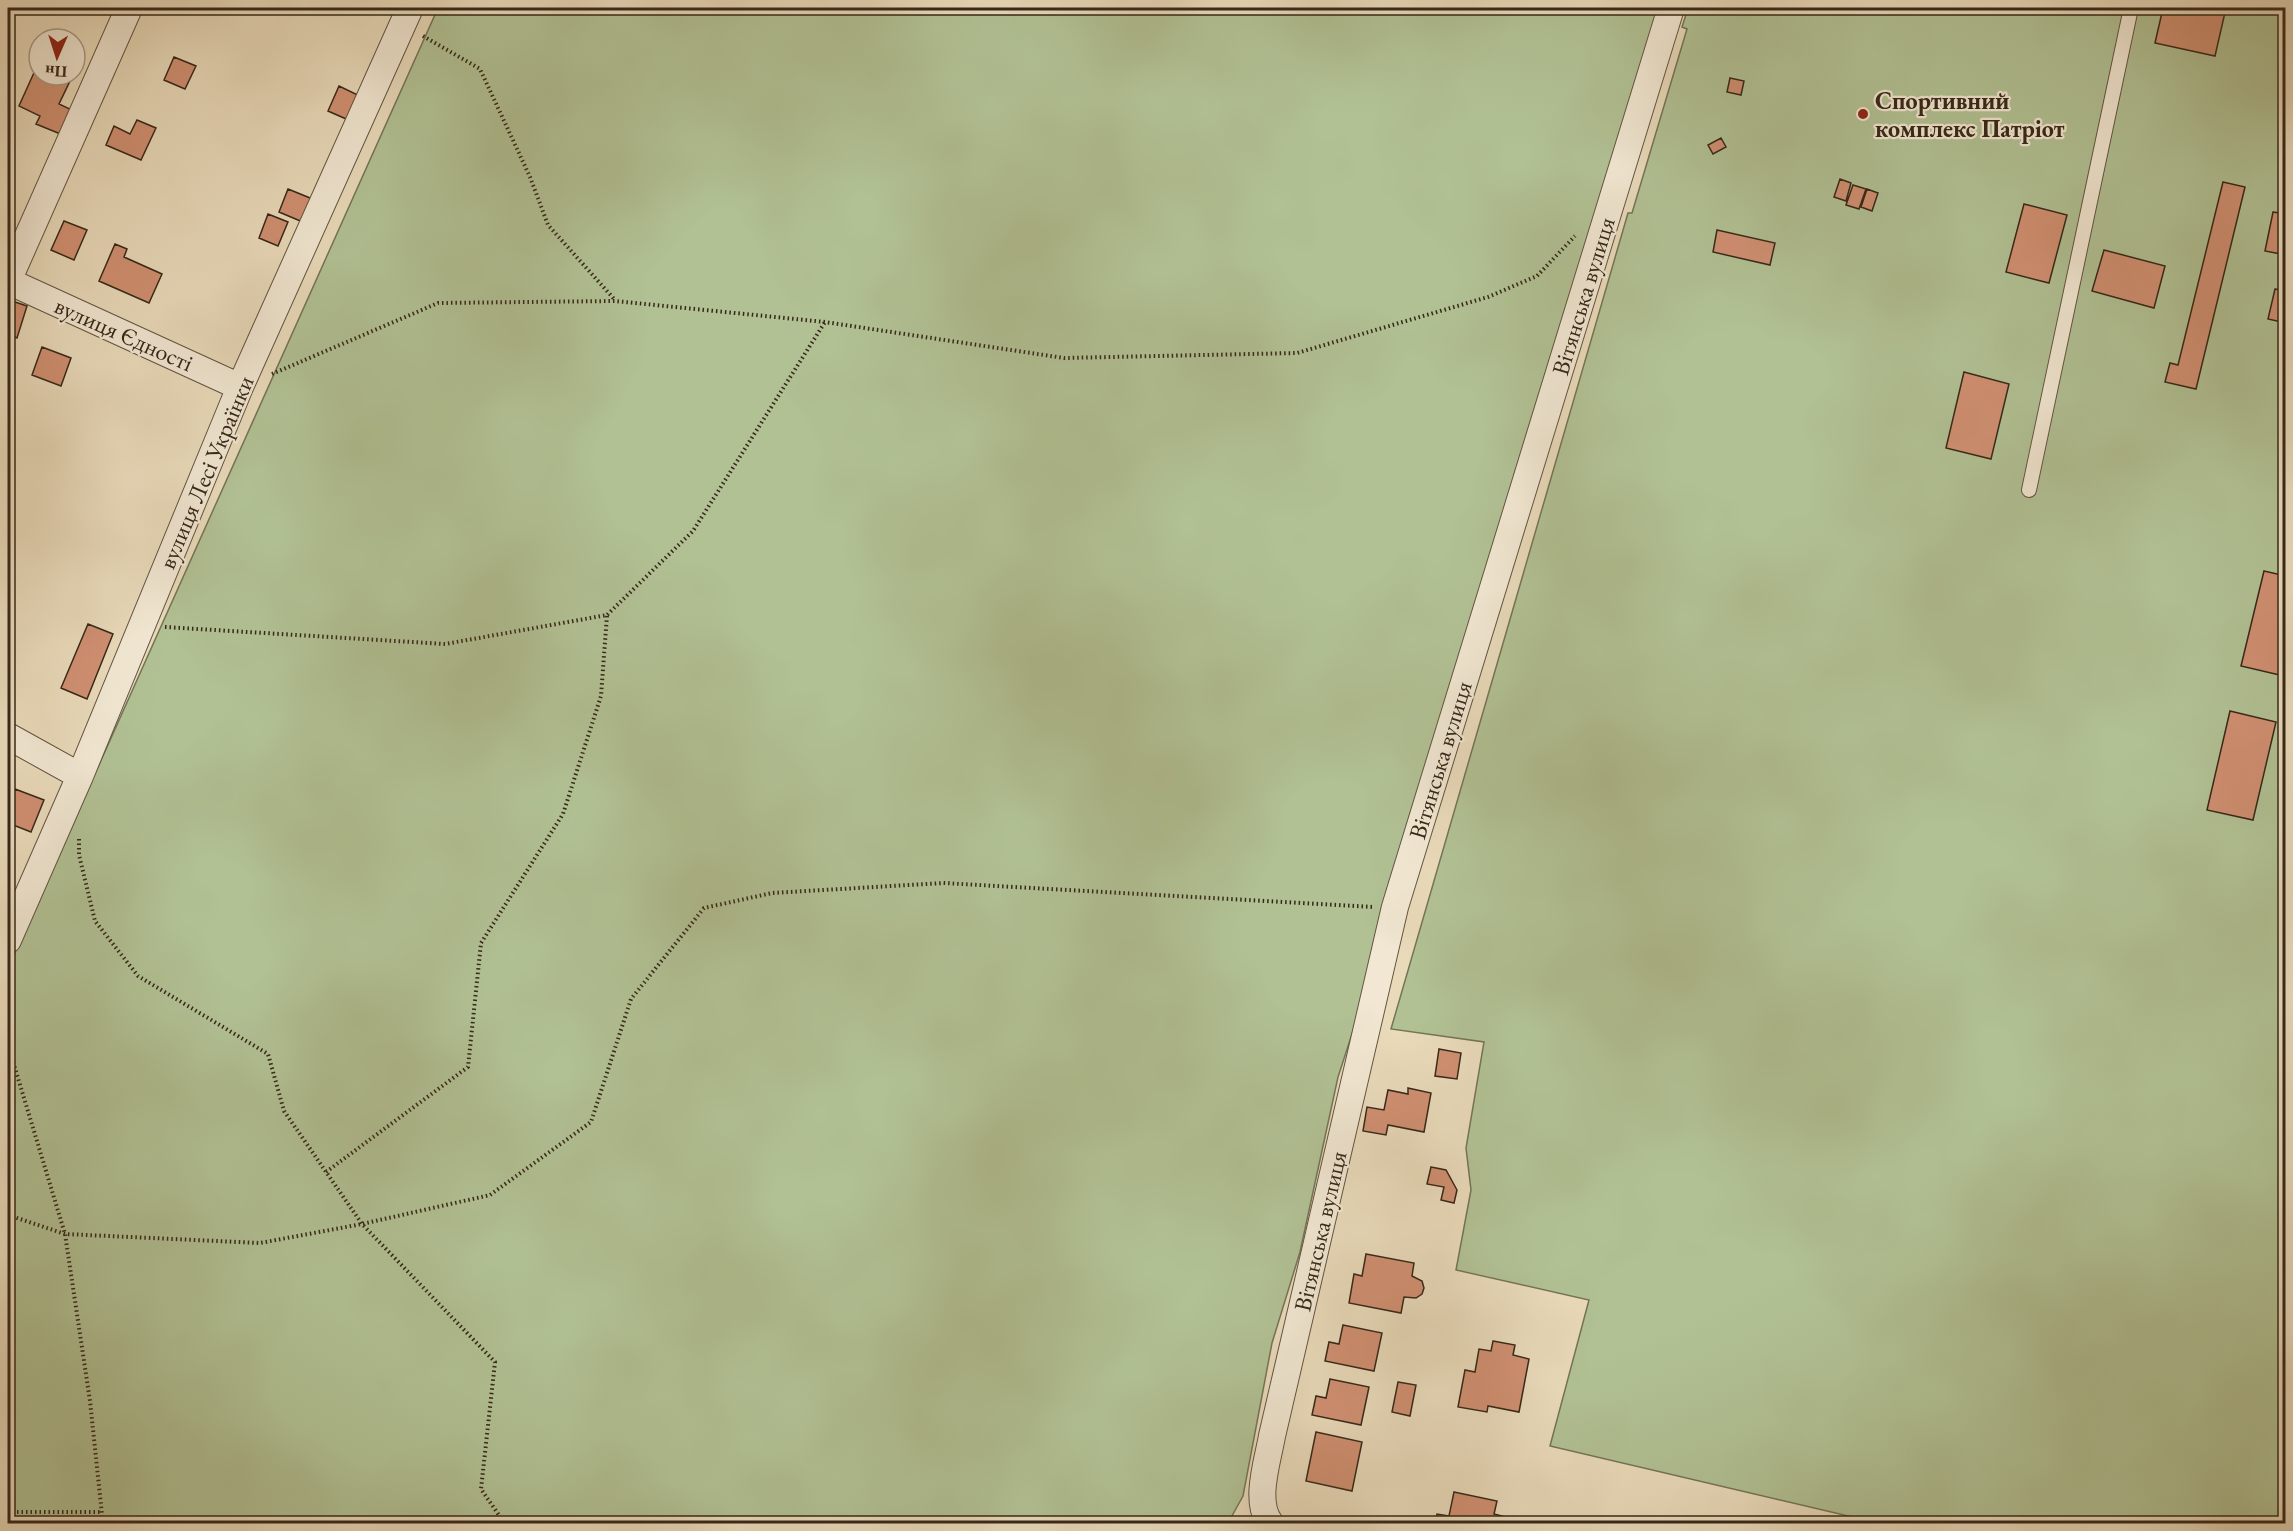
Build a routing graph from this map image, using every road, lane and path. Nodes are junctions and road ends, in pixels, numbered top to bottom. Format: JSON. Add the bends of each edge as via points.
{"nodes":[{"id":1,"x":129,"y":8,"type":"edge"},
{"id":2,"x":1671,"y":8,"type":"edge"},
{"id":3,"x":2131,"y":8,"type":"edge"},
{"id":4,"x":406,"y":16,"type":"edge"},
{"id":5,"x":1609,"y":211,"type":"junction"},
{"id":6,"x":8,"y":281,"type":"edge"},
{"id":7,"x":615,"y":301,"type":"junction"},
{"id":8,"x":825,"y":322,"type":"junction"},
{"id":9,"x":240,"y":387,"type":"junction"},
{"id":10,"x":2029,"y":490,"type":"dead end"},
{"id":11,"x":607,"y":615,"type":"junction"},
{"id":12,"x":142,"y":625,"type":"junction"},
{"id":13,"x":8,"y":736,"type":"edge"},
{"id":14,"x":80,"y":776,"type":"junction"},
{"id":15,"x":79,"y":831,"type":"dead end"},
{"id":16,"x":1395,"y":907,"type":"junction"},
{"id":17,"x":8,"y":940,"type":"edge"},
{"id":18,"x":8,"y":1045,"type":"edge"},
{"id":19,"x":326,"y":1172,"type":"junction"},
{"id":20,"x":8,"y":1215,"type":"edge"},
{"id":21,"x":362,"y":1224,"type":"junction"},
{"id":22,"x":65,"y":1234,"type":"junction"},
{"id":23,"x":8,"y":1512,"type":"edge"},
{"id":24,"x":102,"y":1512,"type":"junction"},
{"id":25,"x":103,"y":1524,"type":"edge"},
{"id":26,"x":505,"y":1524,"type":"edge"},
{"id":27,"x":1271,"y":1524,"type":"edge"}],
"edges":[{"from":1,"to":6,"type":"street"},
{"from":2,"to":5,"type":"street","name":"Вітянська вулиця"},
{"from":3,"to":10,"type":"lane"},
{"from":4,"to":7,"type":"path","via":[[480,69],[548,225]]},
{"from":4,"to":9,"type":"street","name":"вулиця Лесі Українки"},
{"from":5,"to":8,"type":"path","via":[[1583,229],[1537,276],[1488,297],[1297,353],[1064,358]]},
{"from":5,"to":16,"type":"street","name":"Вітянська вулиця"},
{"from":6,"to":9,"type":"street","name":"вулиця Єдності"},
{"from":7,"to":8,"type":"path"},
{"from":7,"to":9,"type":"path","via":[[438,303]]},
{"from":8,"to":11,"type":"path","via":[[693,531]]},
{"from":9,"to":12,"type":"street","name":"вулиця Лесі Українки"},
{"from":11,"to":12,"type":"path","via":[[445,644]]},
{"from":11,"to":19,"type":"path","via":[[601,696],[562,814],[481,943],[468,1067]]},
{"from":12,"to":14,"type":"street","name":"вулиця Лесі Українки"},
{"from":13,"to":14,"type":"street"},
{"from":14,"to":17,"type":"street","name":"вулиця Лесі Українки"},
{"from":15,"to":19,"type":"path","via":[[79,855],[95,921],[138,976],[268,1054],[284,1111]]},
{"from":16,"to":21,"type":"path","via":[[943,883],[772,893],[704,908],[631,999],[591,1122],[490,1195]]},
{"from":16,"to":27,"type":"street","name":"Вітянська вулиця","via":[[1272,1436],[1262,1499]]},
{"from":18,"to":22,"type":"path"},
{"from":19,"to":21,"type":"path"},
{"from":20,"to":22,"type":"path"},
{"from":21,"to":22,"type":"path","via":[[260,1243]]},
{"from":21,"to":26,"type":"path","via":[[495,1362],[481,1489]]},
{"from":22,"to":24,"type":"path"},
{"from":23,"to":24,"type":"path"},
{"from":24,"to":25,"type":"path"}]}
